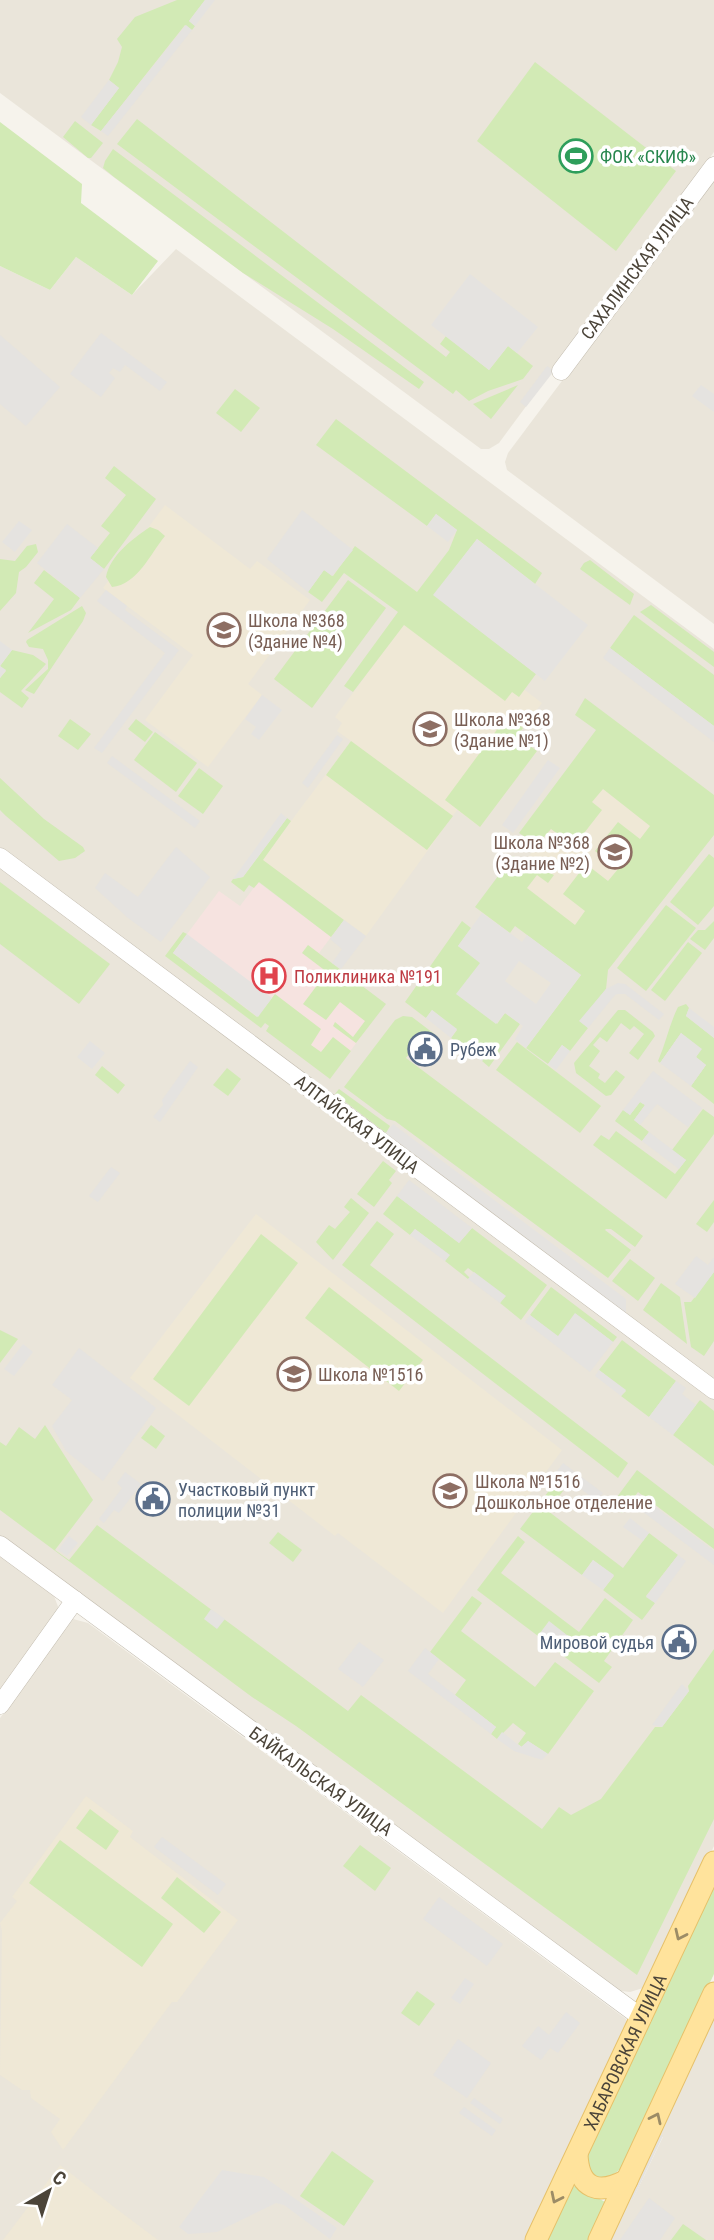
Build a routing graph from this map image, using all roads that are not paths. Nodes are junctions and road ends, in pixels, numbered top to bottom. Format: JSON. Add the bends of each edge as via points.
{"nodes":[{"id":1,"x":714,"y":166,"type":"edge"},
{"id":2,"x":561,"y":371,"type":"dead end"},
{"id":3,"x":0,"y":857,"type":"edge"},
{"id":4,"x":714,"y":1390,"type":"edge"},
{"id":5,"x":0,"y":1545,"type":"edge"},
{"id":6,"x":75,"y":1600,"type":"junction"},
{"id":7,"x":0,"y":1705,"type":"edge"},
{"id":8,"x":714,"y":1862,"type":"edge"},
{"id":9,"x":714,"y":1993,"type":"edge"},
{"id":10,"x":642,"y":2018,"type":"junction"},
{"id":11,"x":577,"y":2155,"type":"junction"},
{"id":12,"x":627,"y":2180,"type":"junction"},
{"id":13,"x":536,"y":2240,"type":"edge"},
{"id":14,"x":599,"y":2240,"type":"edge"}],
"edges":[{"from":1,"to":2,"type":"street","name":"САХАЛИНСКАЯ УЛИЦА"},
{"from":3,"to":4,"type":"street","name":"АЛТАЙСКАЯ УЛИЦА"},
{"from":5,"to":6,"type":"street","name":"БАЙКАЛЬСКАЯ УЛИЦА"},
{"from":6,"to":7,"type":"street"},
{"from":6,"to":10,"type":"street","name":"БАЙКАЛЬСКАЯ УЛИЦА"},
{"from":8,"to":10,"type":"main road","name":"ХАБАРОВСКАЯ УЛИЦА","one_way":true},
{"from":12,"to":9,"type":"main road","one_way":true},
{"from":10,"to":11,"type":"main road","name":"ХАБАРОВСКАЯ УЛИЦА"},
{"from":11,"to":12,"type":"main road","via":[[578,2172],[587,2183],[600,2189]]},
{"from":11,"to":13,"type":"main road","name":"ХАБАРОВСКАЯ УЛИЦА","one_way":true},
{"from":12,"to":14,"type":"main road"}]}
